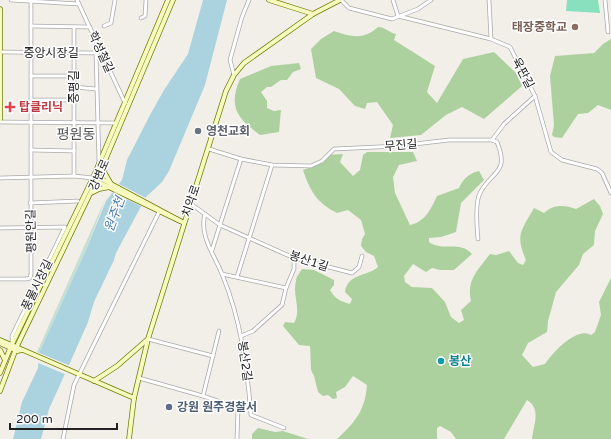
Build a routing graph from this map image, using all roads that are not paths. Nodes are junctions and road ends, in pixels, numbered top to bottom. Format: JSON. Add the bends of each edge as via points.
{"nodes":[{"id":1,"x":11,"y":0,"type":"edge"},
{"id":2,"x":77,"y":0,"type":"edge"},
{"id":3,"x":115,"y":0,"type":"edge"},
{"id":4,"x":146,"y":0,"type":"edge"},
{"id":5,"x":168,"y":0,"type":"edge"},
{"id":6,"x":173,"y":0,"type":"edge"},
{"id":7,"x":249,"y":0,"type":"edge"},
{"id":8,"x":269,"y":0,"type":"edge"},
{"id":9,"x":340,"y":0,"type":"edge"},
{"id":10,"x":393,"y":0,"type":"edge"},
{"id":11,"x":431,"y":0,"type":"edge"},
{"id":12,"x":489,"y":0,"type":"edge"},
{"id":13,"x":605,"y":0,"type":"edge"},
{"id":14,"x":31,"y":1,"type":"junction"},
{"id":15,"x":79,"y":4,"type":"junction"},
{"id":16,"x":0,"y":9,"type":"edge"},
{"id":17,"x":313,"y":14,"type":"junction"},
{"id":18,"x":398,"y":16,"type":"junction"},
{"id":19,"x":141,"y":18,"type":"dead end"},
{"id":20,"x":31,"y":26,"type":"junction"},
{"id":21,"x":104,"y":26,"type":"dead end"},
{"id":22,"x":74,"y":27,"type":"junction"},
{"id":23,"x":90,"y":27,"type":"junction"},
{"id":24,"x":608,"y":32,"type":"dead end"},
{"id":25,"x":491,"y":39,"type":"junction"},
{"id":26,"x":1,"y":52,"type":"edge"},
{"id":27,"x":31,"y":53,"type":"junction"},
{"id":28,"x":73,"y":53,"type":"junction"},
{"id":29,"x":96,"y":53,"type":"junction"},
{"id":30,"x":102,"y":53,"type":"junction"},
{"id":31,"x":234,"y":75,"type":"junction"},
{"id":32,"x":31,"y":76,"type":"junction"},
{"id":33,"x":73,"y":76,"type":"junction"},
{"id":34,"x":74,"y":87,"type":"junction"},
{"id":35,"x":96,"y":89,"type":"junction"},
{"id":36,"x":535,"y":96,"type":"junction"},
{"id":37,"x":32,"y":100,"type":"junction"},
{"id":38,"x":73,"y":100,"type":"junction"},
{"id":39,"x":125,"y":103,"type":"junction"},
{"id":40,"x":0,"y":121,"type":"edge"},
{"id":41,"x":31,"y":123,"type":"junction"},
{"id":42,"x":74,"y":123,"type":"junction"},
{"id":43,"x":97,"y":123,"type":"junction"},
{"id":44,"x":116,"y":123,"type":"junction"},
{"id":45,"x":492,"y":140,"type":"junction"},
{"id":46,"x":209,"y":149,"type":"junction"},
{"id":47,"x":30,"y":150,"type":"junction"},
{"id":48,"x":74,"y":151,"type":"junction"},
{"id":49,"x":241,"y":159,"type":"junction"},
{"id":50,"x":104,"y":163,"type":"junction"},
{"id":51,"x":99,"y":165,"type":"junction"},
{"id":52,"x":272,"y":165,"type":"junction"},
{"id":53,"x":74,"y":176,"type":"junction"},
{"id":54,"x":30,"y":177,"type":"junction"},
{"id":55,"x":0,"y":178,"type":"edge"},
{"id":56,"x":95,"y":178,"type":"junction"},
{"id":57,"x":107,"y":184,"type":"junction"},
{"id":58,"x":611,"y":193,"type":"edge"},
{"id":59,"x":90,"y":194,"type":"junction"},
{"id":60,"x":78,"y":201,"type":"dead end"},
{"id":61,"x":30,"y":203,"type":"junction"},
{"id":62,"x":191,"y":204,"type":"junction"},
{"id":63,"x":160,"y":211,"type":"junction"},
{"id":64,"x":204,"y":214,"type":"junction"},
{"id":65,"x":184,"y":223,"type":"junction"},
{"id":66,"x":220,"y":224,"type":"junction"},
{"id":67,"x":0,"y":228,"type":"edge"},
{"id":68,"x":30,"y":228,"type":"junction"},
{"id":69,"x":249,"y":237,"type":"junction"},
{"id":70,"x":478,"y":239,"type":"dead end"},
{"id":71,"x":212,"y":250,"type":"junction"},
{"id":72,"x":362,"y":256,"type":"dead end"},
{"id":73,"x":294,"y":258,"type":"junction"},
{"id":74,"x":222,"y":274,"type":"junction"},
{"id":75,"x":237,"y":277,"type":"junction"},
{"id":76,"x":0,"y":279,"type":"edge"},
{"id":77,"x":286,"y":288,"type":"junction"},
{"id":78,"x":219,"y":331,"type":"dead end"},
{"id":79,"x":241,"y":336,"type":"junction"},
{"id":80,"x":148,"y":338,"type":"junction"},
{"id":81,"x":0,"y":340,"type":"edge"},
{"id":82,"x":0,"y":343,"type":"edge"},
{"id":83,"x":11,"y":346,"type":"junction"},
{"id":84,"x":16,"y":348,"type":"junction"},
{"id":85,"x":0,"y":350,"type":"edge"},
{"id":86,"x":213,"y":356,"type":"junction"},
{"id":87,"x":5,"y":360,"type":"junction"},
{"id":88,"x":0,"y":373,"type":"edge"},
{"id":89,"x":78,"y":374,"type":"junction"},
{"id":90,"x":139,"y":378,"type":"junction"},
{"id":91,"x":94,"y":381,"type":"junction"},
{"id":92,"x":0,"y":391,"type":"edge"},
{"id":93,"x":203,"y":396,"type":"junction"},
{"id":94,"x":134,"y":398,"type":"junction"},
{"id":95,"x":284,"y":428,"type":"dead end"},
{"id":96,"x":64,"y":439,"type":"edge"},
{"id":97,"x":129,"y":439,"type":"edge"},
{"id":98,"x":237,"y":439,"type":"edge"}],
"edges":[{"from":1,"to":14,"type":"street"},
{"from":2,"to":15,"type":"street","name":"학성철길"},
{"from":3,"to":21,"type":"street","via":[[111,23]]},
{"from":4,"to":19,"type":"street","via":[[144,16]]},
{"from":5,"to":39,"type":"street","name":"강변로"},
{"from":6,"to":50,"type":"street","name":"강변로"},
{"from":7,"to":31,"type":"street","via":[[230,60]]},
{"from":8,"to":17,"type":"street"},
{"from":9,"to":17,"type":"street","name":"치악로"},
{"from":9,"to":18,"type":"street","via":[[348,8],[392,19]]},
{"from":10,"to":18,"type":"street"},
{"from":11,"to":18,"type":"street","via":[[418,9]]},
{"from":12,"to":25,"type":"street"},
{"from":13,"to":24,"type":"street"},
{"from":14,"to":15,"type":"street"},
{"from":14,"to":20,"type":"street","name":"평원안길"},
{"from":15,"to":23,"type":"street","name":"학성철길"},
{"from":16,"to":26,"type":"street"},
{"from":17,"to":31,"type":"street","name":"치악로","via":[[254,55]]},
{"from":18,"to":25,"type":"street","name":"육판길"},
{"from":20,"to":22,"type":"street"},
{"from":20,"to":27,"type":"street","name":"평원안길"},
{"from":22,"to":23,"type":"street"},
{"from":22,"to":28,"type":"street","name":"중평길"},
{"from":23,"to":30,"type":"street","name":"학성철길"},
{"from":25,"to":36,"type":"street","name":"육판길","via":[[510,48]]},
{"from":26,"to":27,"type":"street","name":"중앙시장길"},
{"from":26,"to":40,"type":"street"},
{"from":27,"to":28,"type":"street","name":"중앙시장길"},
{"from":27,"to":32,"type":"street","name":"평원안길"},
{"from":28,"to":29,"type":"street","name":"중앙시장길"},
{"from":28,"to":33,"type":"street","name":"중평길"},
{"from":29,"to":30,"type":"street","name":"중앙시장길"},
{"from":29,"to":35,"type":"street","name":"중평길"},
{"from":30,"to":39,"type":"street","name":"학성철길"},
{"from":31,"to":46,"type":"street","name":"치악로","via":[[226,92]]},
{"from":32,"to":33,"type":"street"},
{"from":32,"to":37,"type":"street","name":"평원안길"},
{"from":33,"to":34,"type":"street","name":"중평길"},
{"from":34,"to":35,"type":"street"},
{"from":34,"to":38,"type":"street","name":"중평길"},
{"from":35,"to":43,"type":"street","name":"중평길"},
{"from":36,"to":45,"type":"street","via":[[504,124]]},
{"from":36,"to":58,"type":"street","name":"육판길","via":[[551,152],[562,160],[597,169],[602,173]]},
{"from":37,"to":38,"type":"street"},
{"from":37,"to":41,"type":"street","name":"평원안길"},
{"from":38,"to":42,"type":"street","name":"중평길"},
{"from":39,"to":44,"type":"street","name":"강변로"},
{"from":40,"to":41,"type":"street"},
{"from":41,"to":42,"type":"street"},
{"from":41,"to":47,"type":"street","name":"평원안길"},
{"from":42,"to":43,"type":"street"},
{"from":42,"to":48,"type":"street","name":"중평길"},
{"from":43,"to":44,"type":"street"},
{"from":43,"to":51,"type":"street","name":"중평길"},
{"from":44,"to":51,"type":"street","name":"강변로"},
{"from":45,"to":52,"type":"street","name":"무진길","via":[[449,140],[334,149],[322,161],[311,166]]},
{"from":45,"to":70,"type":"street","via":[[501,152],[501,164],[479,194]]},
{"from":46,"to":49,"type":"street","name":"무진길"},
{"from":46,"to":62,"type":"street","name":"치악로"},
{"from":47,"to":48,"type":"street"},
{"from":47,"to":54,"type":"street","name":"평원안길"},
{"from":48,"to":53,"type":"street","name":"중평길"},
{"from":49,"to":52,"type":"street","name":"무진길"},
{"from":49,"to":66,"type":"street"},
{"from":50,"to":56,"type":"street","name":"강변로"},
{"from":50,"to":57,"type":"street"},
{"from":51,"to":56,"type":"street","name":"강변로"},
{"from":52,"to":69,"type":"street"},
{"from":53,"to":54,"type":"street"},
{"from":53,"to":56,"type":"street"},
{"from":54,"to":55,"type":"street"},
{"from":54,"to":61,"type":"street","name":"평원안길"},
{"from":56,"to":57,"type":"street"},
{"from":56,"to":59,"type":"street","name":"강변로"},
{"from":56,"to":83,"type":"street","name":"강변로"},
{"from":57,"to":59,"type":"street"},
{"from":57,"to":63,"type":"street"},
{"from":59,"to":84,"type":"street","name":"강변로"},
{"from":60,"to":61,"type":"street","name":"평원안길"},
{"from":61,"to":68,"type":"street","name":"평원안길"},
{"from":62,"to":64,"type":"street","name":"봉산1길"},
{"from":62,"to":65,"type":"street","name":"치악로"},
{"from":63,"to":65,"type":"street"},
{"from":63,"to":89,"type":"street"},
{"from":64,"to":66,"type":"street","name":"봉산1길"},
{"from":64,"to":71,"type":"street","name":"봉산2길","via":[[202,230]]},
{"from":65,"to":80,"type":"street","name":"치악로"},
{"from":66,"to":69,"type":"street","name":"봉산1길"},
{"from":66,"to":71,"type":"street"},
{"from":67,"to":68,"type":"street"},
{"from":68,"to":76,"type":"street","name":"평원안길","via":[[30,278]]},
{"from":68,"to":83,"type":"street","name":"풍물시장길","via":[[65,227],[12,336]]},
{"from":69,"to":73,"type":"street","name":"봉산1길"},
{"from":69,"to":75,"type":"street"},
{"from":71,"to":74,"type":"street","name":"봉산2길"},
{"from":72,"to":73,"type":"street","name":"봉산1길","via":[[359,267],[352,273]]},
{"from":73,"to":77,"type":"street","via":[[294,269]]},
{"from":74,"to":75,"type":"street"},
{"from":74,"to":79,"type":"street","name":"봉산2길"},
{"from":75,"to":77,"type":"street"},
{"from":77,"to":79,"type":"street","via":[[278,311],[254,331]]},
{"from":78,"to":86,"type":"street"},
{"from":79,"to":95,"type":"street","name":"봉산2길","via":[[251,415]]},
{"from":80,"to":86,"type":"street"},
{"from":80,"to":90,"type":"street","name":"치악로"},
{"from":80,"to":91,"type":"street"},
{"from":81,"to":83,"type":"street"},
{"from":82,"to":83,"type":"street"},
{"from":83,"to":84,"type":"street"},
{"from":83,"to":87,"type":"street"},
{"from":84,"to":89,"type":"street"},
{"from":84,"to":92,"type":"street"},
{"from":85,"to":87,"type":"street"},
{"from":86,"to":93,"type":"street"},
{"from":87,"to":88,"type":"street"},
{"from":89,"to":91,"type":"street"},
{"from":89,"to":96,"type":"street","via":[[71,395]]},
{"from":90,"to":93,"type":"street"},
{"from":90,"to":94,"type":"street","name":"치악로"},
{"from":91,"to":94,"type":"street"},
{"from":93,"to":98,"type":"street","via":[[238,408]]},
{"from":94,"to":97,"type":"street","name":"치악로"}]}
